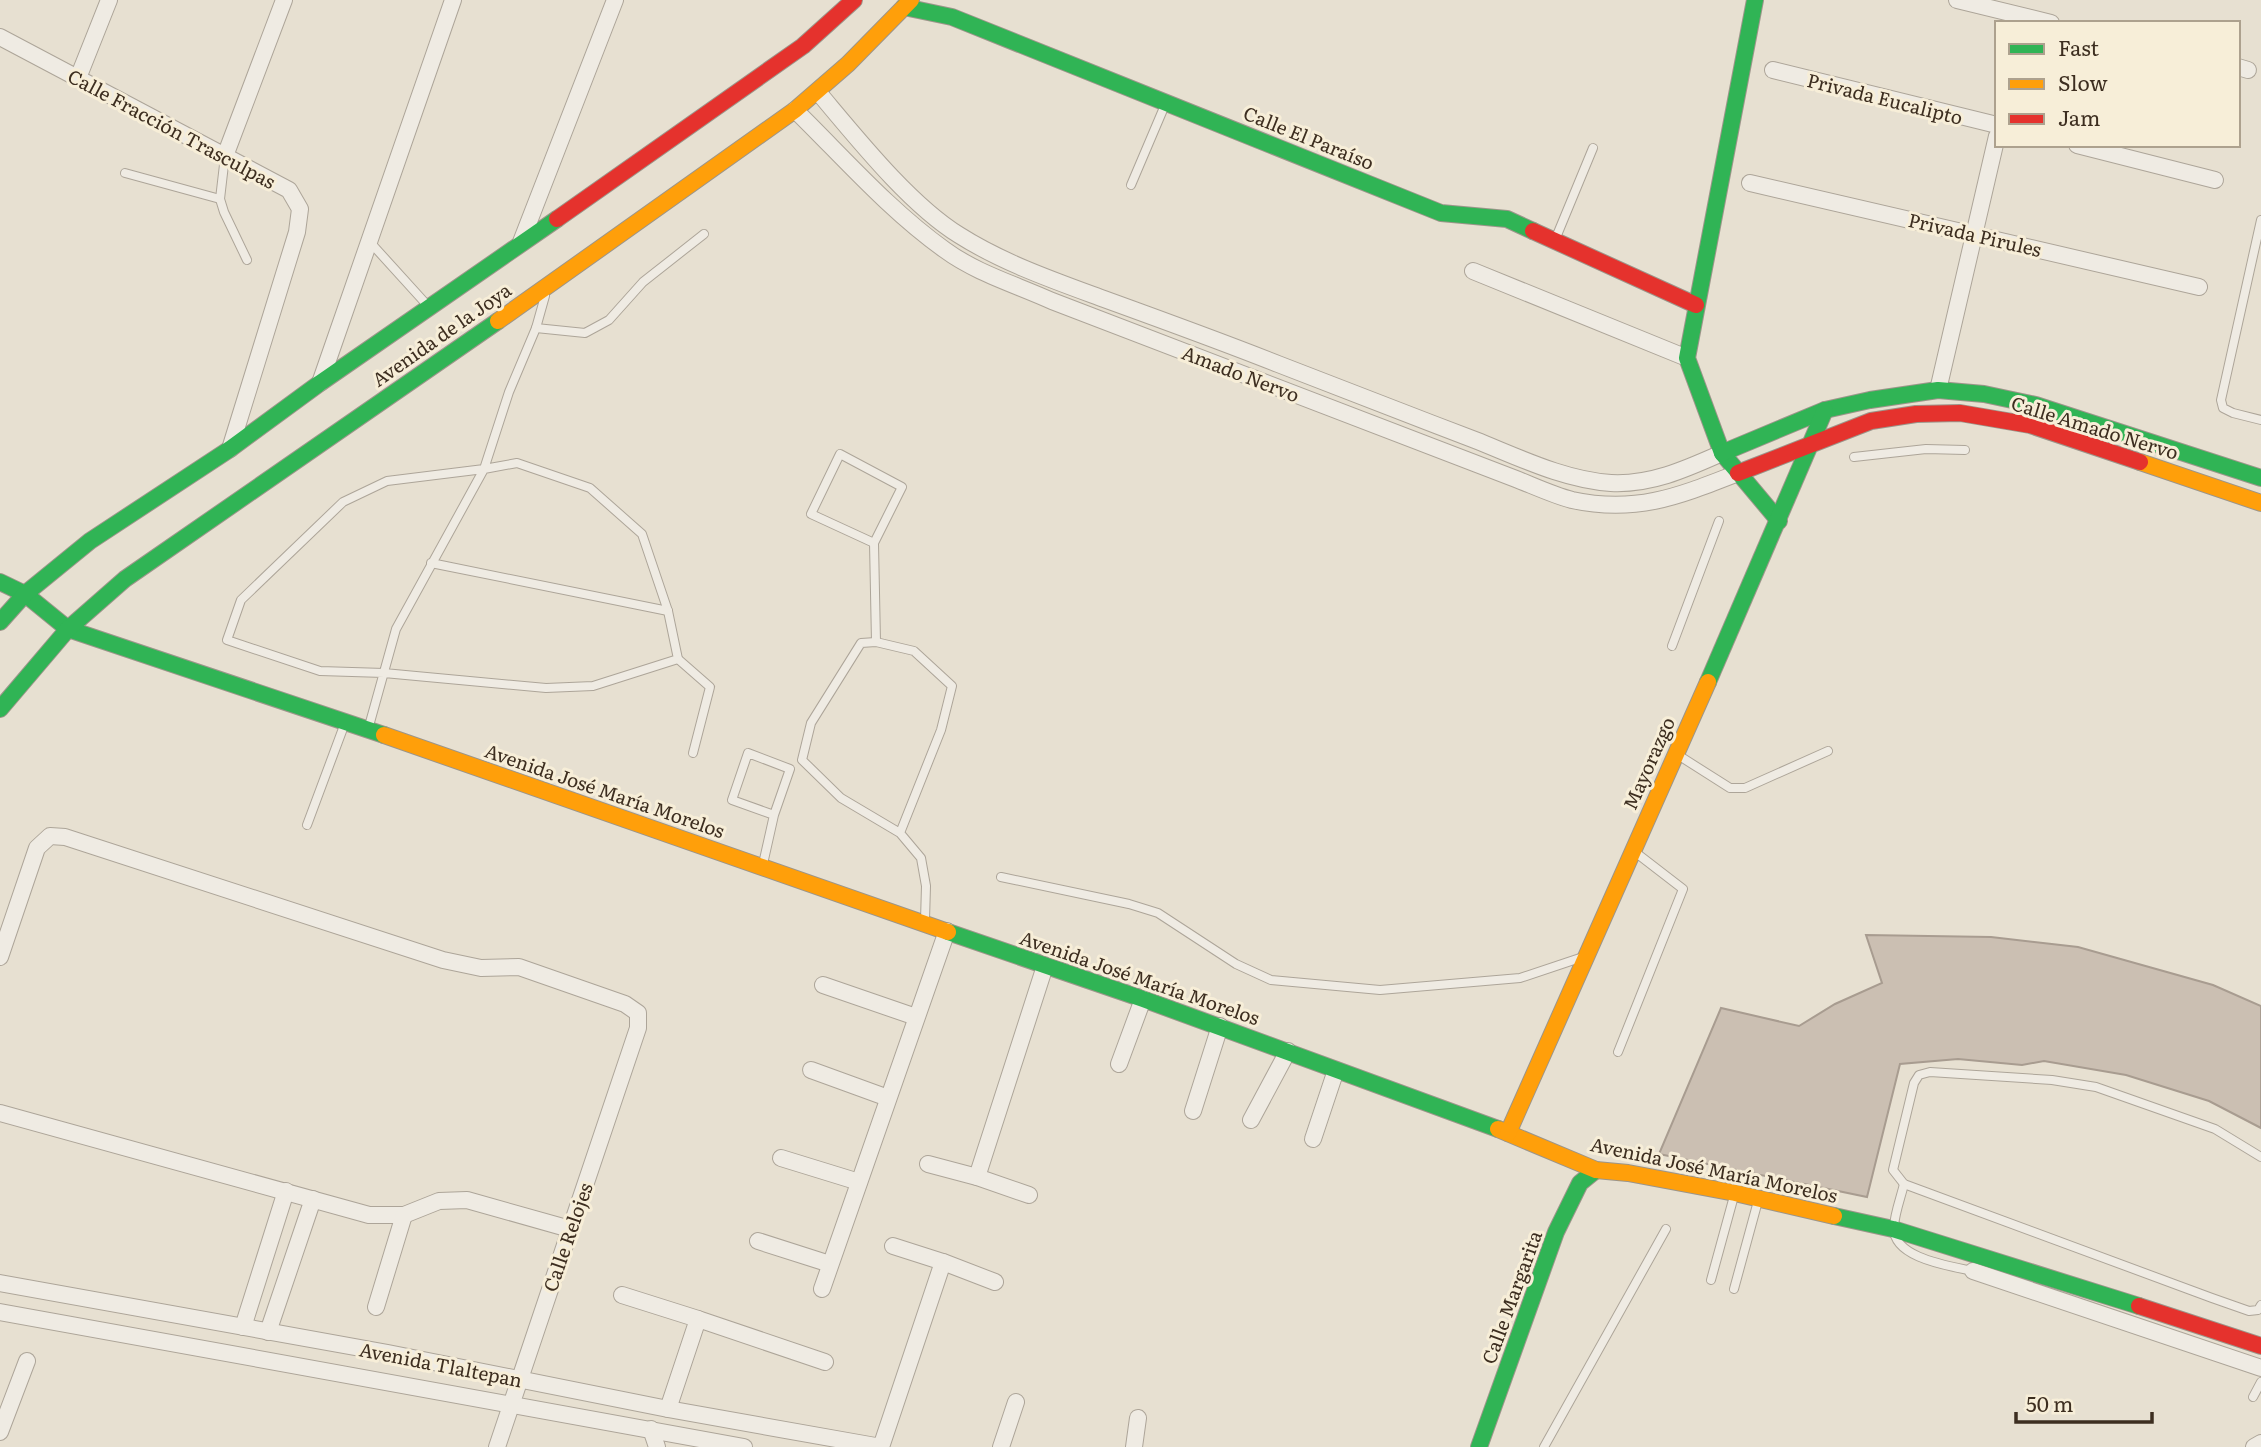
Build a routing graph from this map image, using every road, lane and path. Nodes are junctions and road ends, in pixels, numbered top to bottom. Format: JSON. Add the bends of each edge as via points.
{"nodes":[{"id":1,"x":109,"y":0,"type":"edge"},
{"id":2,"x":284,"y":0,"type":"edge"},
{"id":3,"x":453,"y":0,"type":"edge"},
{"id":4,"x":615,"y":0,"type":"edge"},
{"id":5,"x":855,"y":0,"type":"edge"},
{"id":6,"x":1755,"y":0,"type":"edge"},
{"id":7,"x":1957,"y":0,"type":"edge"},
{"id":8,"x":908,"y":3,"type":"edge"},
{"id":9,"x":2025,"y":13,"type":"edge"},
{"id":10,"x":2046,"y":21,"type":"edge"},
{"id":11,"x":0,"y":37,"type":"edge"},
{"id":12,"x":1773,"y":70,"type":"dead end"},
{"id":13,"x":78,"y":78,"type":"junction"},
{"id":14,"x":818,"y":92,"type":"junction"},
{"id":15,"x":1166,"y":103,"type":"junction"},
{"id":16,"x":795,"y":110,"type":"junction"},
{"id":17,"x":1995,"y":125,"type":"edge"},
{"id":18,"x":1995,"y":145,"type":"edge"},
{"id":19,"x":2085,"y":147,"type":"edge"},
{"id":20,"x":1593,"y":148,"type":"dead end"},
{"id":21,"x":225,"y":156,"type":"junction"},
{"id":22,"x":125,"y":173,"type":"dead end"},
{"id":23,"x":2215,"y":180,"type":"dead end"},
{"id":24,"x":1750,"y":183,"type":"dead end"},
{"id":25,"x":1130,"y":185,"type":"dead end"},
{"id":26,"x":220,"y":199,"type":"junction"},
{"id":27,"x":2261,"y":220,"type":"edge"},
{"id":28,"x":1975,"y":233,"type":"junction"},
{"id":29,"x":704,"y":234,"type":"dead end"},
{"id":30,"x":1555,"y":240,"type":"junction"},
{"id":31,"x":369,"y":241,"type":"junction"},
{"id":32,"x":522,"y":242,"type":"junction"},
{"id":33,"x":247,"y":260,"type":"dead end"},
{"id":34,"x":1473,"y":271,"type":"dead end"},
{"id":35,"x":548,"y":286,"type":"junction"},
{"id":36,"x":2199,"y":287,"type":"dead end"},
{"id":37,"x":1696,"y":305,"type":"junction"},
{"id":38,"x":430,"y":309,"type":"junction"},
{"id":39,"x":536,"y":328,"type":"junction"},
{"id":40,"x":1686,"y":358,"type":"junction"},
{"id":41,"x":320,"y":383,"type":"junction"},
{"id":42,"x":1938,"y":390,"type":"junction"},
{"id":43,"x":1825,"y":410,"type":"junction"},
{"id":44,"x":2261,"y":419,"type":"edge"},
{"id":45,"x":2126,"y":433,"type":"junction"},
{"id":46,"x":1812,"y":443,"type":"junction"},
{"id":47,"x":230,"y":449,"type":"junction"},
{"id":48,"x":1965,"y":450,"type":"dead end"},
{"id":49,"x":1722,"y":453,"type":"junction"},
{"id":50,"x":2119,"y":455,"type":"junction"},
{"id":51,"x":1853,"y":457,"type":"dead end"},
{"id":52,"x":484,"y":470,"type":"junction"},
{"id":53,"x":1738,"y":473,"type":"junction"},
{"id":54,"x":2261,"y":478,"type":"edge"},
{"id":55,"x":2261,"y":503,"type":"edge"},
{"id":56,"x":1719,"y":521,"type":"dead end"},
{"id":57,"x":1779,"y":521,"type":"junction"},
{"id":58,"x":874,"y":543,"type":"junction"},
{"id":59,"x":431,"y":563,"type":"junction"},
{"id":60,"x":0,"y":584,"type":"edge"},
{"id":61,"x":24,"y":594,"type":"junction"},
{"id":62,"x":668,"y":611,"type":"junction"},
{"id":63,"x":0,"y":622,"type":"edge"},
{"id":64,"x":68,"y":629,"type":"junction"},
{"id":65,"x":876,"y":642,"type":"junction"},
{"id":66,"x":1672,"y":646,"type":"dead end"},
{"id":67,"x":678,"y":659,"type":"junction"},
{"id":68,"x":384,"y":673,"type":"junction"},
{"id":69,"x":0,"y":709,"type":"edge"},
{"id":70,"x":346,"y":722,"type":"junction"},
{"id":71,"x":368,"y":729,"type":"junction"},
{"id":72,"x":1828,"y":751,"type":"dead end"},
{"id":73,"x":693,"y":753,"type":"dead end"},
{"id":74,"x":1675,"y":754,"type":"junction"},
{"id":75,"x":774,"y":815,"type":"junction"},
{"id":76,"x":307,"y":825,"type":"dead end"},
{"id":77,"x":900,"y":833,"type":"junction"},
{"id":78,"x":1632,"y":850,"type":"junction"},
{"id":79,"x":762,"y":867,"type":"junction"},
{"id":80,"x":1001,"y":877,"type":"dead end"},
{"id":81,"x":925,"y":923,"type":"junction"},
{"id":82,"x":947,"y":931,"type":"junction"},
{"id":83,"x":1586,"y":956,"type":"junction"},
{"id":84,"x":0,"y":957,"type":"edge"},
{"id":85,"x":1045,"y":966,"type":"junction"},
{"id":86,"x":823,"y":985,"type":"dead end"},
{"id":87,"x":1143,"y":999,"type":"junction"},
{"id":88,"x":916,"y":1017,"type":"junction"},
{"id":89,"x":1220,"y":1026,"type":"junction"},
{"id":90,"x":1288,"y":1051,"type":"junction"},
{"id":91,"x":1618,"y":1052,"type":"dead end"},
{"id":92,"x":1119,"y":1064,"type":"dead end"},
{"id":93,"x":811,"y":1070,"type":"dead end"},
{"id":94,"x":1336,"y":1070,"type":"junction"},
{"id":95,"x":888,"y":1098,"type":"junction"},
{"id":96,"x":1193,"y":1111,"type":"dead end"},
{"id":97,"x":0,"y":1112,"type":"edge"},
{"id":98,"x":1251,"y":1120,"type":"dead end"},
{"id":99,"x":1508,"y":1133,"type":"junction"},
{"id":100,"x":1313,"y":1139,"type":"dead end"},
{"id":101,"x":2261,"y":1157,"type":"edge"},
{"id":102,"x":781,"y":1158,"type":"dead end"},
{"id":103,"x":928,"y":1164,"type":"dead end"},
{"id":104,"x":1596,"y":1170,"type":"junction"},
{"id":105,"x":977,"y":1177,"type":"junction"},
{"id":106,"x":859,"y":1181,"type":"junction"},
{"id":107,"x":1904,"y":1184,"type":"junction"},
{"id":108,"x":286,"y":1191,"type":"junction"},
{"id":109,"x":1735,"y":1193,"type":"junction"},
{"id":110,"x":1029,"y":1195,"type":"dead end"},
{"id":111,"x":1759,"y":1198,"type":"junction"},
{"id":112,"x":313,"y":1199,"type":"junction"},
{"id":113,"x":404,"y":1215,"type":"junction"},
{"id":114,"x":570,"y":1229,"type":"junction"},
{"id":115,"x":1666,"y":1229,"type":"dead end"},
{"id":116,"x":1893,"y":1229,"type":"junction"},
{"id":117,"x":758,"y":1241,"type":"dead end"},
{"id":118,"x":893,"y":1247,"type":"dead end"},
{"id":119,"x":943,"y":1262,"type":"junction"},
{"id":120,"x":830,"y":1264,"type":"junction"},
{"id":121,"x":1973,"y":1271,"type":"joint"},
{"id":122,"x":1711,"y":1280,"type":"dead end"},
{"id":123,"x":995,"y":1282,"type":"dead end"},
{"id":124,"x":0,"y":1283,"type":"edge"},
{"id":125,"x":822,"y":1289,"type":"dead end"},
{"id":126,"x":1734,"y":1289,"type":"dead end"},
{"id":127,"x":622,"y":1295,"type":"dead end"},
{"id":128,"x":90,"y":1299,"type":"junction"},
{"id":129,"x":2261,"y":1305,"type":"edge"},
{"id":130,"x":376,"y":1307,"type":"dead end"},
{"id":131,"x":0,"y":1312,"type":"edge"},
{"id":132,"x":698,"y":1319,"type":"junction"},
{"id":133,"x":86,"y":1327,"type":"junction"},
{"id":134,"x":243,"y":1327,"type":"junction"},
{"id":135,"x":268,"y":1332,"type":"junction"},
{"id":136,"x":2261,"y":1346,"type":"edge"},
{"id":137,"x":388,"y":1353,"type":"junction"},
{"id":138,"x":27,"y":1361,"type":"dead end"},
{"id":139,"x":825,"y":1362,"type":"dead end"},
{"id":140,"x":2261,"y":1368,"type":"edge"},
{"id":141,"x":520,"y":1379,"type":"junction"},
{"id":142,"x":383,"y":1382,"type":"junction"},
{"id":143,"x":2261,"y":1382,"type":"edge"},
{"id":144,"x":2253,"y":1397,"type":"dead end"},
{"id":145,"x":1016,"y":1402,"type":"dead end"},
{"id":146,"x":512,"y":1404,"type":"junction"},
{"id":147,"x":668,"y":1409,"type":"junction"},
{"id":148,"x":1138,"y":1418,"type":"dead end"},
{"id":149,"x":651,"y":1429,"type":"junction"},
{"id":150,"x":0,"y":1432,"type":"edge"},
{"id":151,"x":2261,"y":1443,"type":"edge"},
{"id":152,"x":497,"y":1447,"type":"edge"},
{"id":153,"x":657,"y":1447,"type":"edge"},
{"id":154,"x":744,"y":1447,"type":"edge"},
{"id":155,"x":881,"y":1447,"type":"edge"},
{"id":156,"x":1001,"y":1447,"type":"edge"},
{"id":157,"x":1134,"y":1447,"type":"edge"},
{"id":158,"x":1479,"y":1447,"type":"edge"},
{"id":159,"x":1544,"y":1447,"type":"edge"},
{"id":160,"x":2254,"y":1447,"type":"edge"}],
"edges":[{"from":1,"to":13,"type":"street"},
{"from":2,"to":21,"type":"street"},
{"from":3,"to":31,"type":"street"},
{"from":4,"to":32,"type":"street"},
{"from":5,"to":32,"type":"main road","name":"Avenida de la Joya","via":[[803,46]]},
{"from":6,"to":37,"type":"main road"},
{"from":7,"to":9,"type":"street"},
{"from":8,"to":14,"type":"main road","name":"Avenida de la Joya"},
{"from":8,"to":15,"type":"main road","name":"Calle El Paraíso"},
{"from":9,"to":10,"type":"street"},
{"from":11,"to":13,"type":"street","name":"Calle Fracción Trasculpas"},
{"from":12,"to":17,"type":"street","name":"Privada Eucalipto"},
{"from":13,"to":21,"type":"street","name":"Calle Fracción Trasculpas"},
{"from":14,"to":16,"type":"main road","name":"Avenida de la Joya"},
{"from":14,"to":49,"type":"street","name":"Amado Nervo","via":[[919,202],[957,234],[1060,283],[1575,477],[1611,483],[1645,481]]},
{"from":15,"to":25,"type":"lane"},
{"from":15,"to":30,"type":"main road","name":"Calle El Paraíso","via":[[1441,213],[1507,219]]},
{"from":16,"to":35,"type":"main road","name":"Avenida de la Joya"},
{"from":16,"to":53,"type":"street","name":"Amado Nervo","via":[[906,218],[946,251],[977,268],[1516,480],[1570,499],[1648,504]]},
{"from":18,"to":28,"type":"street"},
{"from":19,"to":23,"type":"street"},
{"from":20,"to":30,"type":"lane"},
{"from":21,"to":26,"type":"lane"},
{"from":21,"to":47,"type":"street","name":"Calle Fracción Trasculpas","via":[[289,190],[300,209],[297,232]]},
{"from":22,"to":26,"type":"lane"},
{"from":24,"to":28,"type":"street","name":"Privada Pirules"},
{"from":26,"to":33,"type":"lane"},
{"from":27,"to":44,"type":"lane","via":[[2221,400],[2223,408],[2233,413]]},
{"from":28,"to":36,"type":"street","name":"Privada Pirules"},
{"from":28,"to":42,"type":"street"},
{"from":29,"to":39,"type":"lane","via":[[643,282],[609,320],[585,333]]},
{"from":30,"to":37,"type":"main road","name":"Calle El Paraíso"},
{"from":31,"to":38,"type":"lane"},
{"from":31,"to":41,"type":"street"},
{"from":32,"to":38,"type":"main road","name":"Avenida de la Joya"},
{"from":34,"to":40,"type":"street"},
{"from":35,"to":39,"type":"lane"},
{"from":35,"to":64,"type":"main road","name":"Avenida de la Joya","via":[[125,579]]},
{"from":37,"to":40,"type":"main road"},
{"from":38,"to":41,"type":"main road","name":"Avenida de la Joya"},
{"from":39,"to":52,"type":"lane"},
{"from":40,"to":49,"type":"main road"},
{"from":41,"to":47,"type":"main road","name":"Avenida de la Joya"},
{"from":42,"to":43,"type":"main road","name":"Calle Amado Nervo"},
{"from":42,"to":45,"type":"main road","name":"Calle Amado Nervo","via":[[2036,405]]},
{"from":43,"to":46,"type":"main road","name":"Mayorazgo"},
{"from":43,"to":49,"type":"main road","name":"Calle Amado Nervo"},
{"from":45,"to":50,"type":"street"},
{"from":45,"to":54,"type":"main road","name":"Calle Amado Nervo"},
{"from":46,"to":50,"type":"main road","name":"Calle Amado Nervo","via":[[1871,421],[1960,413],[2030,425]]},
{"from":46,"to":53,"type":"main road","name":"Calle Amado Nervo"},
{"from":46,"to":57,"type":"main road","name":"Mayorazgo"},
{"from":47,"to":61,"type":"main road","name":"Avenida de la Joya","via":[[90,541]]},
{"from":48,"to":51,"type":"lane"},
{"from":49,"to":53,"type":"main road"},
{"from":50,"to":55,"type":"main road","name":"Calle Amado Nervo"},
{"from":52,"to":59,"type":"lane"},
{"from":52,"to":62,"type":"lane","via":[[517,463],[590,488],[642,534]]},
{"from":52,"to":68,"type":"lane","via":[[387,481],[343,502],[242,600],[227,640],[320,671]]},
{"from":53,"to":57,"type":"main road"},
{"from":56,"to":66,"type":"lane"},
{"from":57,"to":74,"type":"main road","name":"Mayorazgo"},
{"from":58,"to":58,"type":"lane","via":[[811,514],[840,454],[902,486]]},
{"from":58,"to":65,"type":"lane"},
{"from":59,"to":62,"type":"lane"},
{"from":59,"to":68,"type":"lane","via":[[396,629]]},
{"from":60,"to":61,"type":"main road","name":"Avenida José María Morelos"},
{"from":61,"to":63,"type":"main road","name":"Avenida de la Joya"},
{"from":61,"to":64,"type":"main road","name":"Avenida José María Morelos"},
{"from":62,"to":67,"type":"lane"},
{"from":64,"to":69,"type":"main road","name":"Avenida de la Joya"},
{"from":64,"to":70,"type":"main road","name":"Avenida José María Morelos"},
{"from":65,"to":77,"type":"lane","via":[[914,650],[952,686],[941,730]]},
{"from":65,"to":77,"type":"lane","via":[[861,643],[811,723],[803,760],[841,798]]},
{"from":67,"to":68,"type":"lane","via":[[593,686],[546,688]]},
{"from":67,"to":73,"type":"lane","via":[[710,687]]},
{"from":68,"to":71,"type":"lane"},
{"from":70,"to":71,"type":"main road","name":"Avenida José María Morelos"},
{"from":70,"to":76,"type":"lane"},
{"from":71,"to":79,"type":"main road","name":"Avenida José María Morelos"},
{"from":72,"to":74,"type":"lane","via":[[1745,788],[1730,788]]},
{"from":74,"to":78,"type":"main road","name":"Mayorazgo"},
{"from":75,"to":75,"type":"lane","via":[[790,769],[748,753],[732,800]]},
{"from":75,"to":79,"type":"lane"},
{"from":77,"to":81,"type":"lane","via":[[920,858],[926,886]]},
{"from":78,"to":83,"type":"main road","name":"Mayorazgo"},
{"from":78,"to":91,"type":"lane","via":[[1684,888]]},
{"from":79,"to":81,"type":"main road","name":"Avenida José María Morelos"},
{"from":80,"to":83,"type":"lane","via":[[1158,913],[1236,964],[1271,980],[1380,990],[1520,978]]},
{"from":81,"to":82,"type":"main road","name":"Avenida José María Morelos"},
{"from":82,"to":85,"type":"main road","name":"Avenida José María Morelos"},
{"from":82,"to":88,"type":"street"},
{"from":83,"to":99,"type":"main road","name":"Mayorazgo"},
{"from":84,"to":114,"type":"street","name":"Calle Relojes","via":[[37,848],[50,836],[65,837],[443,960],[481,968],[519,967],[625,1004],[638,1013],[638,1028]]},
{"from":85,"to":87,"type":"main road","name":"Avenida José María Morelos"},
{"from":85,"to":105,"type":"street"},
{"from":86,"to":88,"type":"street"},
{"from":87,"to":89,"type":"main road","name":"Avenida José María Morelos"},
{"from":87,"to":92,"type":"street"},
{"from":88,"to":95,"type":"street"},
{"from":89,"to":90,"type":"main road","name":"Avenida José María Morelos"},
{"from":89,"to":96,"type":"street"},
{"from":90,"to":94,"type":"main road","name":"Avenida José María Morelos"},
{"from":90,"to":98,"type":"street"},
{"from":93,"to":95,"type":"street"},
{"from":94,"to":99,"type":"main road","name":"Avenida José María Morelos"},
{"from":94,"to":100,"type":"street"},
{"from":95,"to":106,"type":"street"},
{"from":97,"to":108,"type":"street"},
{"from":99,"to":104,"type":"main road","name":"Avenida José María Morelos"},
{"from":101,"to":107,"type":"lane","via":[[2215,1129],[2096,1087],[1930,1072],[1919,1075],[1914,1083],[1893,1170]]},
{"from":102,"to":106,"type":"street"},
{"from":103,"to":105,"type":"street"},
{"from":104,"to":109,"type":"main road","name":"Avenida José María Morelos"},
{"from":104,"to":158,"type":"main road","name":"Calle Margarita","via":[[1580,1183],[1556,1232]]},
{"from":105,"to":110,"type":"street"},
{"from":106,"to":120,"type":"street"},
{"from":107,"to":116,"type":"lane"},
{"from":107,"to":129,"type":"lane","via":[[2249,1311]]},
{"from":108,"to":112,"type":"street"},
{"from":108,"to":134,"type":"street"},
{"from":109,"to":111,"type":"main road","name":"Avenida José María Morelos"},
{"from":109,"to":122,"type":"lane"},
{"from":111,"to":116,"type":"main road","name":"Avenida José María Morelos"},
{"from":111,"to":126,"type":"lane"},
{"from":112,"to":113,"type":"street","via":[[369,1215]]},
{"from":112,"to":135,"type":"street"},
{"from":113,"to":114,"type":"street","via":[[439,1201],[467,1200]]},
{"from":113,"to":130,"type":"street"},
{"from":114,"to":141,"type":"street","name":"Calle Relojes"},
{"from":115,"to":159,"type":"lane"},
{"from":116,"to":121,"type":"lane","via":[[1900,1246],[1912,1254]]},
{"from":116,"to":136,"type":"main road","name":"Avenida José María Morelos"},
{"from":117,"to":120,"type":"street"},
{"from":118,"to":119,"type":"street"},
{"from":119,"to":123,"type":"street"},
{"from":119,"to":155,"type":"street"},
{"from":120,"to":125,"type":"street"},
{"from":121,"to":140,"type":"street"},
{"from":124,"to":128,"type":"street","name":"Avenida Tlaltepan"},
{"from":127,"to":132,"type":"street"},
{"from":128,"to":133,"type":"street"},
{"from":128,"to":134,"type":"street","name":"Avenida Tlaltepan"},
{"from":131,"to":133,"type":"street","name":"Avenida Tlaltepan"},
{"from":132,"to":139,"type":"street"},
{"from":132,"to":147,"type":"street"},
{"from":133,"to":142,"type":"street","name":"Avenida Tlaltepan"},
{"from":134,"to":135,"type":"street","name":"Avenida Tlaltepan"},
{"from":135,"to":137,"type":"street","name":"Avenida Tlaltepan"},
{"from":137,"to":141,"type":"street","name":"Avenida Tlaltepan"},
{"from":137,"to":142,"type":"street"},
{"from":138,"to":150,"type":"street"},
{"from":141,"to":146,"type":"street","name":"Calle Relojes"},
{"from":141,"to":147,"type":"street","name":"Avenida Tlaltepan"},
{"from":142,"to":146,"type":"street","name":"Avenida Tlaltepan"},
{"from":143,"to":144,"type":"lane"},
{"from":145,"to":156,"type":"street"},
{"from":146,"to":149,"type":"street","name":"Avenida Tlaltepan"},
{"from":146,"to":152,"type":"street","name":"Calle Relojes"},
{"from":147,"to":155,"type":"street","name":"Avenida Tlaltepan"},
{"from":148,"to":157,"type":"street"},
{"from":149,"to":153,"type":"street"},
{"from":149,"to":154,"type":"street","name":"Avenida Tlaltepan"},
{"from":151,"to":160,"type":"street"}]}
